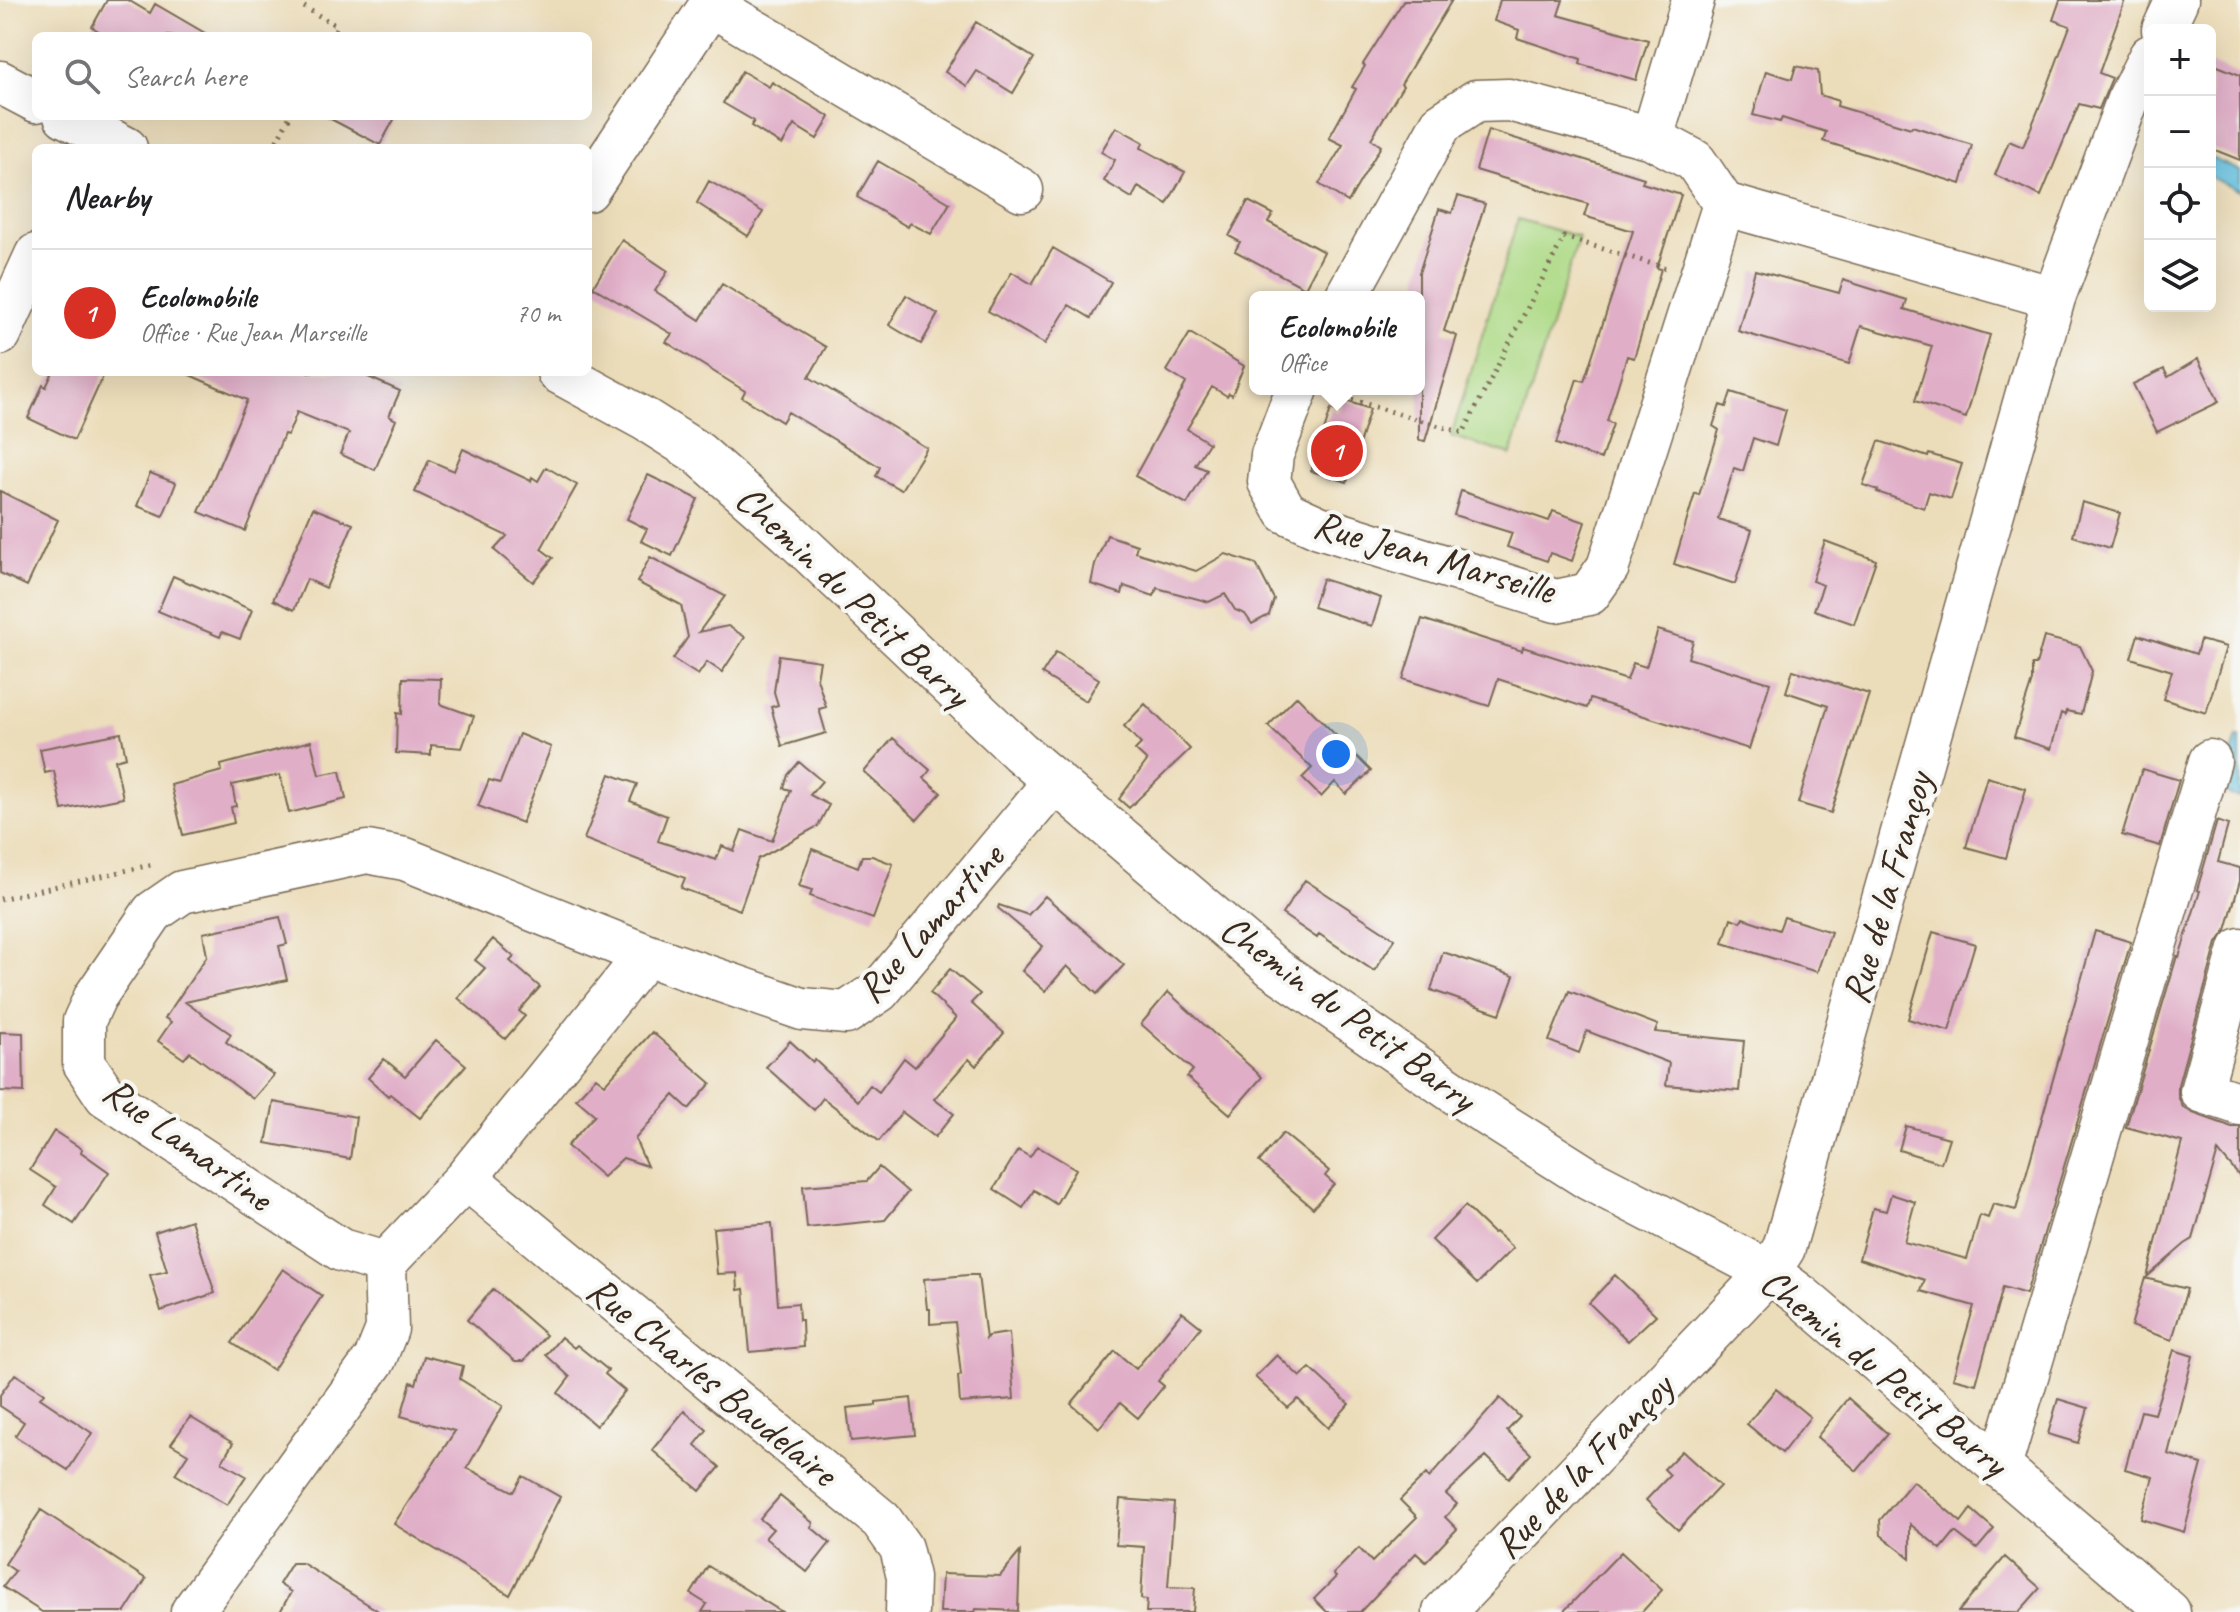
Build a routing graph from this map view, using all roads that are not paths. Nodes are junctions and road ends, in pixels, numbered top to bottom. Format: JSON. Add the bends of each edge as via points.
{"nodes":[{"id":1,"x":1693,"y":0,"type":"edge"},
{"id":2,"x":2177,"y":0,"type":"edge"},
{"id":3,"x":712,"y":2,"type":"edge"},
{"id":4,"x":2166,"y":24,"type":"edge"},
{"id":5,"x":2144,"y":68,"type":"edge"},
{"id":6,"x":0,"y":82,"type":"edge"},
{"id":7,"x":32,"y":99,"type":"edge"},
{"id":8,"x":1652,"y":138,"type":"junction"},
{"id":9,"x":592,"y":184,"type":"edge"},
{"id":10,"x":1022,"y":190,"type":"dead end"},
{"id":11,"x":1724,"y":204,"type":"junction"},
{"id":12,"x":32,"y":264,"type":"edge"},
{"id":13,"x":1349,"y":291,"type":"edge"},
{"id":14,"x":2054,"y":298,"type":"junction"},
{"id":15,"x":0,"y":334,"type":"edge"},
{"id":16,"x":565,"y":376,"type":"edge"},
{"id":17,"x":1295,"y":395,"type":"edge"},
{"id":18,"x":2210,"y":761,"type":"dead end"},
{"id":19,"x":1055,"y":781,"type":"junction"},
{"id":20,"x":2240,"y":949,"type":"edge"},
{"id":21,"x":646,"y":955,"type":"junction"},
{"id":22,"x":2240,"y":1104,"type":"edge"},
{"id":23,"x":466,"y":1178,"type":"junction"},
{"id":24,"x":385,"y":1263,"type":"junction"},
{"id":25,"x":1769,"y":1272,"type":"junction"},
{"id":26,"x":2000,"y":1467,"type":"junction"},
{"id":27,"x":192,"y":1612,"type":"edge"},
{"id":28,"x":907,"y":1612,"type":"edge"},
{"id":29,"x":1444,"y":1612,"type":"edge"},
{"id":30,"x":2169,"y":1612,"type":"edge"}],
"edges":[{"from":1,"to":8,"type":"street"},
{"from":2,"to":4,"type":"street"},
{"from":3,"to":9,"type":"street"},
{"from":3,"to":10,"type":"street"},
{"from":5,"to":14,"type":"street","name":"Rue de la Françoy"},
{"from":6,"to":7,"type":"street"},
{"from":8,"to":11,"type":"street","via":[[1695,161]]},
{"from":8,"to":13,"type":"street","via":[[1509,100],[1476,101],[1441,124]]},
{"from":11,"to":14,"type":"street"},
{"from":11,"to":17,"type":"street","name":"Rue Jean Marseille","via":[[1608,567],[1589,594],[1556,601],[1286,512],[1269,482],[1272,455]]},
{"from":12,"to":15,"type":"street"},
{"from":14,"to":25,"type":"street","name":"Rue de la Françoy","via":[[1784,1248]]},
{"from":16,"to":19,"type":"street","name":"Chemin du Petit Barry","via":[[698,453]]},
{"from":18,"to":26,"type":"street"},
{"from":19,"to":21,"type":"street","name":"Rue Lamartine","via":[[879,991],[846,1013],[802,1009]]},
{"from":19,"to":25,"type":"street","name":"Chemin du Petit Barry","via":[[1274,968],[1441,1083],[1589,1179]]},
{"from":20,"to":22,"type":"street","via":[[2201,1091]]},
{"from":21,"to":23,"type":"street"},
{"from":21,"to":24,"type":"street","name":"Rue Lamartine","via":[[405,859],[367,852],[182,892],[153,912],[84,1021],[84,1063],[106,1096],[341,1250]]},
{"from":23,"to":24,"type":"street"},
{"from":23,"to":28,"type":"street","name":"Rue Charles Baudelaire","via":[[881,1520],[901,1548],[908,1577]]},
{"from":24,"to":27,"type":"street","via":[[387,1329],[375,1359]]},
{"from":25,"to":26,"type":"street","name":"Chemin du Petit Barry"},
{"from":25,"to":29,"type":"street","name":"Rue de la Françoy"},
{"from":26,"to":30,"type":"street","name":"Chemin du Petit Barry"}]}
